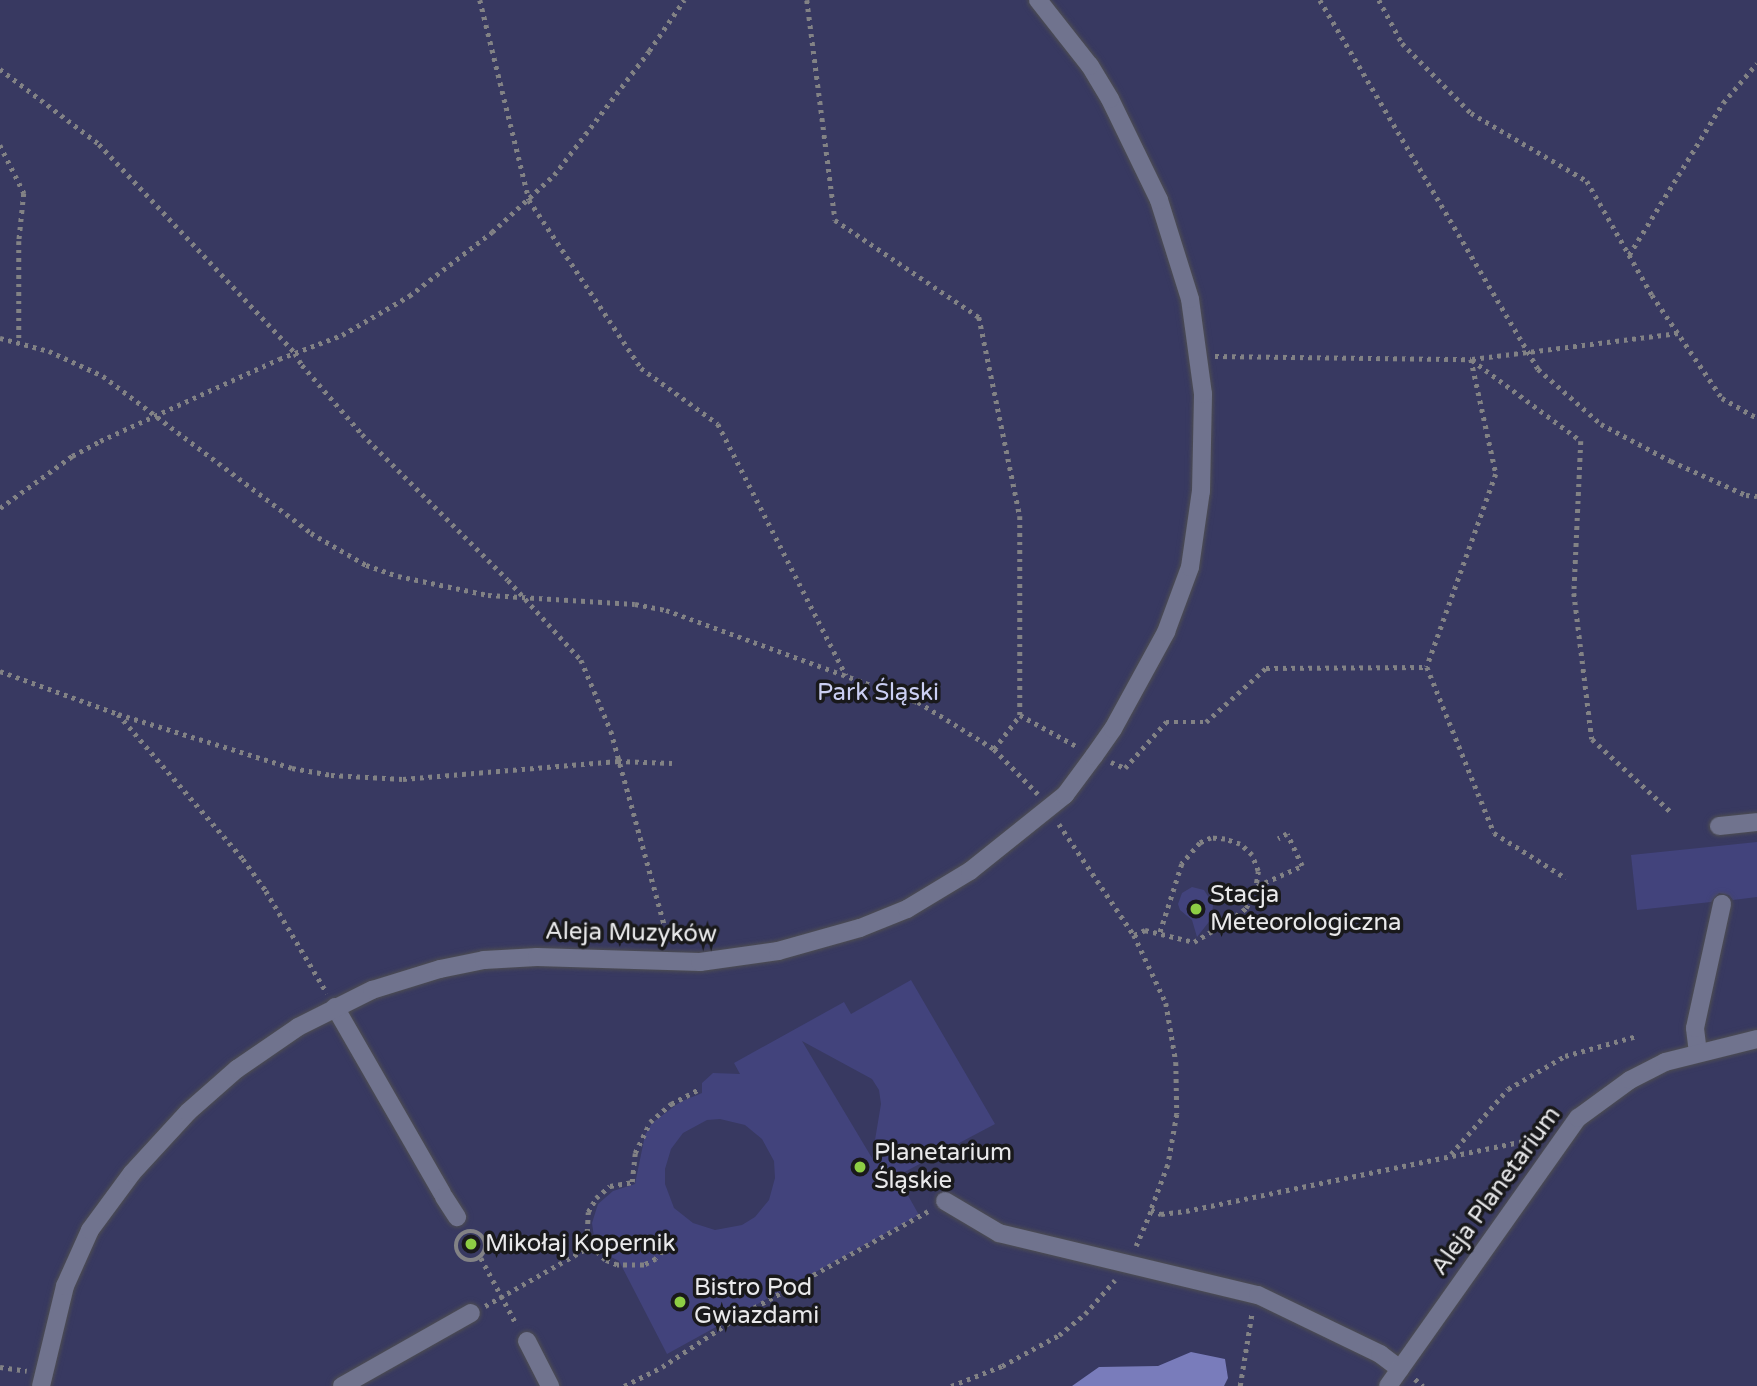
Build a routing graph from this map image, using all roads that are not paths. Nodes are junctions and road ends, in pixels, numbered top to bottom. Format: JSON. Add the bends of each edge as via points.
{"nodes":[{"id":1,"x":1038,"y":0,"type":"edge"},
{"id":2,"x":1757,"y":822,"type":"edge"},
{"id":3,"x":1720,"y":826,"type":"dead end"},
{"id":4,"x":1722,"y":904,"type":"dead end"},
{"id":5,"x":335,"y":1007,"type":"junction"},
{"id":6,"x":1757,"y":1039,"type":"edge"},
{"id":7,"x":1698,"y":1053,"type":"junction"},
{"id":8,"x":945,"y":1201,"type":"road end"},
{"id":9,"x":457,"y":1217,"type":"dead end"},
{"id":10,"x":471,"y":1313,"type":"road end"},
{"id":11,"x":527,"y":1341,"type":"road end"},
{"id":12,"x":1400,"y":1368,"type":"junction"},
{"id":13,"x":42,"y":1380,"type":"edge"},
{"id":14,"x":342,"y":1386,"type":"edge"},
{"id":15,"x":550,"y":1386,"type":"edge"},
{"id":16,"x":1388,"y":1386,"type":"edge"}],
"edges":[{"from":1,"to":5,"type":"street","name":"Aleja Muzyków","via":[[1090,66],[1140,155],[1171,231],[1191,299],[1200,356],[1203,455],[1189,567],[1166,632],[1094,756],[1050,809],[970,871],[908,909],[847,932],[778,951],[675,962],[537,957],[484,960],[400,980]]},
{"from":2,"to":3,"type":"street"},
{"from":4,"to":7,"type":"street","via":[[1695,1028]]},
{"from":5,"to":9,"type":"street"},
{"from":5,"to":13,"type":"street","name":"Aleja Muzyków","via":[[237,1069],[188,1112],[132,1173],[79,1251],[65,1286]]},
{"from":6,"to":7,"type":"street","name":"Aleja Planetarium"},
{"from":7,"to":12,"type":"street","name":"Aleja Planetarium","via":[[1665,1062],[1630,1080],[1578,1118]]},
{"from":8,"to":12,"type":"street","via":[[999,1233],[1258,1295]]},
{"from":10,"to":14,"type":"street"},
{"from":11,"to":15,"type":"street"},
{"from":12,"to":16,"type":"street","name":"Aleja Planetarium"}]}
